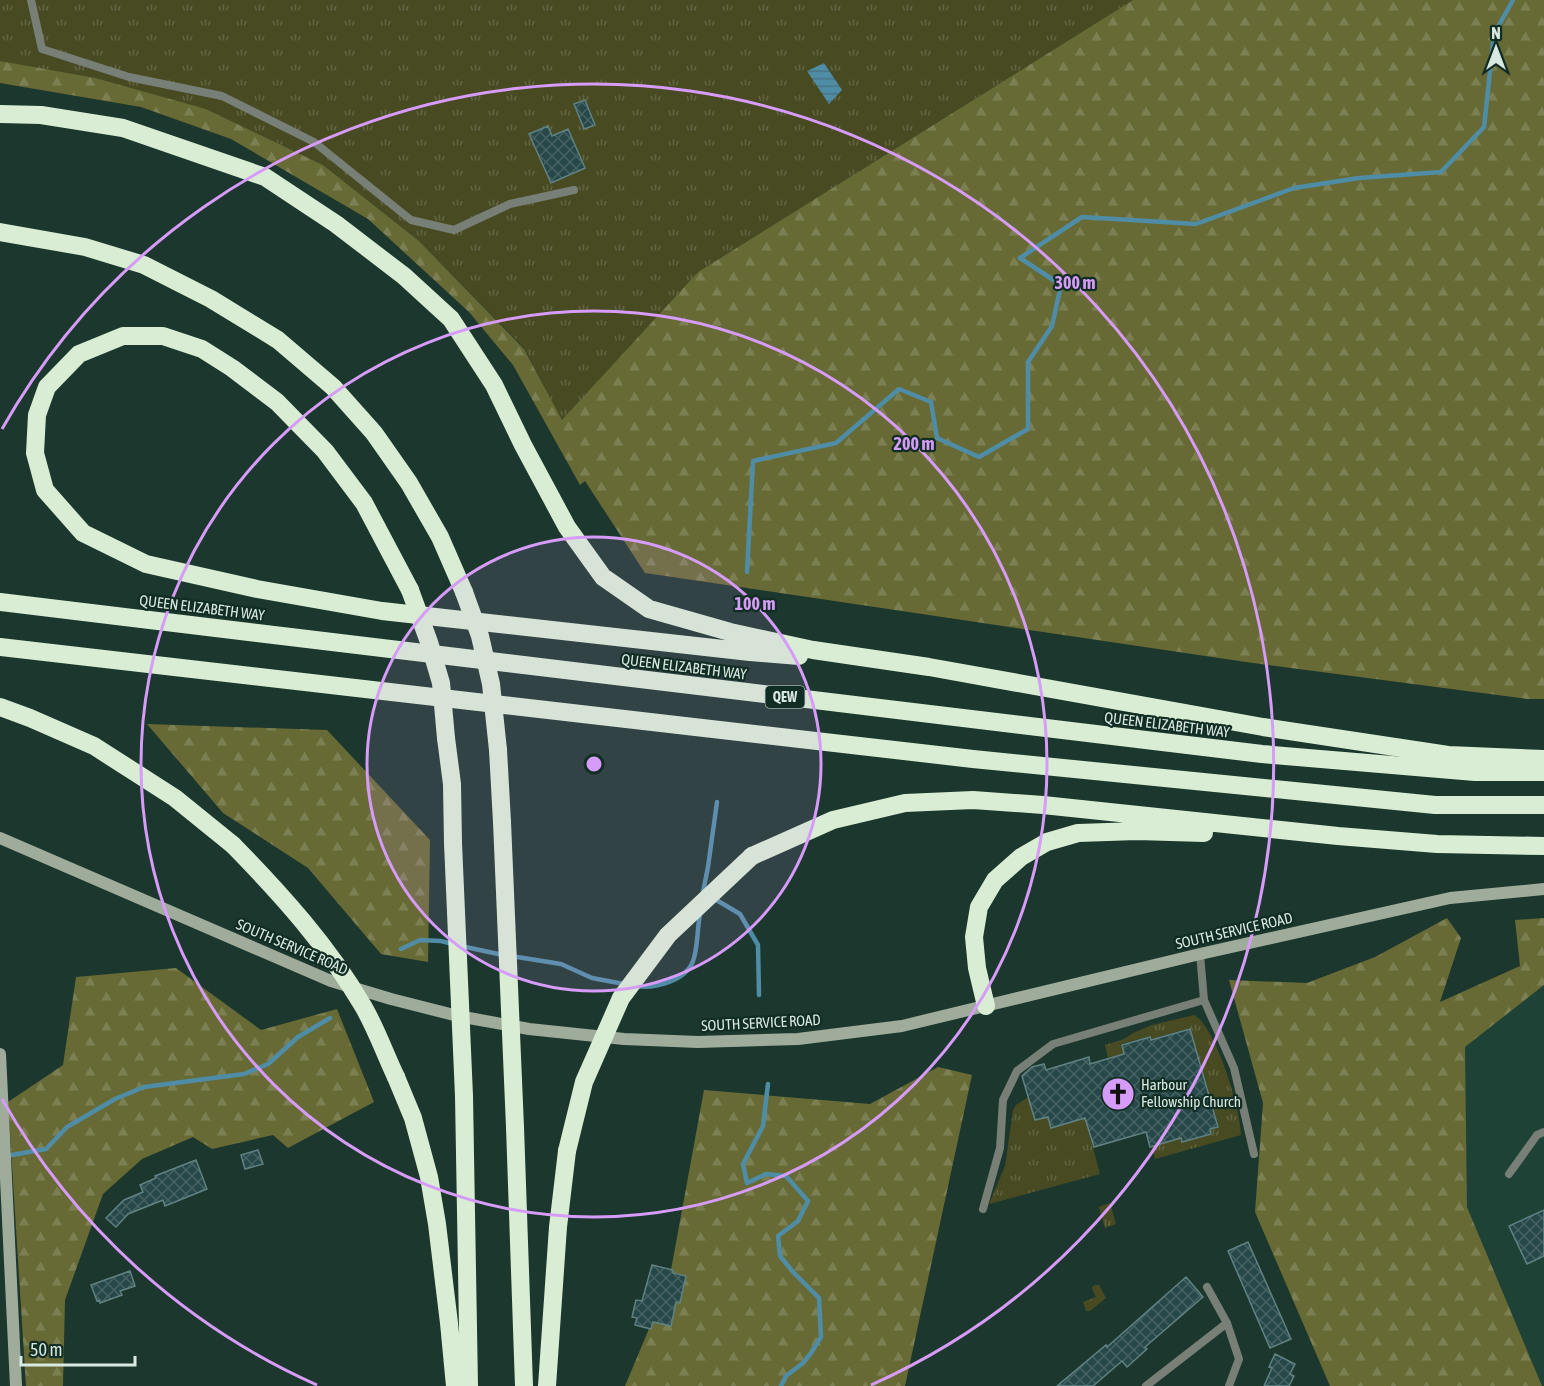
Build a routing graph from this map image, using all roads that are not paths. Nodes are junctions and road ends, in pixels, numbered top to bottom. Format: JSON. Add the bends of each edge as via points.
{"nodes":[{"id":1,"x":31,"y":0,"type":"edge"},
{"id":2,"x":0,"y":114,"type":"edge"},
{"id":3,"x":574,"y":190,"type":"dead end"},
{"id":4,"x":8,"y":233,"type":"edge"},
{"id":5,"x":0,"y":602,"type":"edge"},
{"id":6,"x":0,"y":647,"type":"edge"},
{"id":7,"x":929,"y":667,"type":"junction"},
{"id":8,"x":0,"y":707,"type":"edge"},
{"id":9,"x":1544,"y":759,"type":"edge"},
{"id":10,"x":1544,"y":772,"type":"edge"},
{"id":11,"x":1544,"y":805,"type":"edge"},
{"id":12,"x":1338,"y":836,"type":"junction"},
{"id":13,"x":0,"y":838,"type":"edge"},
{"id":14,"x":1544,"y":846,"type":"edge"},
{"id":15,"x":1544,"y":889,"type":"edge"},
{"id":16,"x":1200,"y":954,"type":"junction"},
{"id":17,"x":1204,"y":1000,"type":"junction"},
{"id":18,"x":986,"y":1006,"type":"junction"},
{"id":19,"x":0,"y":1054,"type":"edge"},
{"id":20,"x":1544,"y":1132,"type":"edge"},
{"id":21,"x":1254,"y":1154,"type":"dead end"},
{"id":22,"x":1509,"y":1174,"type":"dead end"},
{"id":23,"x":983,"y":1209,"type":"dead end"},
{"id":24,"x":1207,"y":1287,"type":"dead end"},
{"id":25,"x":1227,"y":1323,"type":"junction"},
{"id":26,"x":16,"y":1386,"type":"edge"},
{"id":27,"x":455,"y":1386,"type":"edge"},
{"id":28,"x":469,"y":1386,"type":"edge"},
{"id":29,"x":524,"y":1386,"type":"edge"},
{"id":30,"x":547,"y":1386,"type":"edge"},
{"id":31,"x":1146,"y":1386,"type":"edge"},
{"id":32,"x":1229,"y":1386,"type":"edge"}],
"edges":[{"from":1,"to":3,"type":"lane","via":[[42,49],[129,77],[222,96],[315,142],[411,220],[454,230],[510,204]]},
{"from":2,"to":7,"type":"highway","via":[[41,115],[123,128],[265,177],[336,224],[404,276],[451,319],[494,385],[567,527],[603,577],[649,609],[813,650]]},
{"from":4,"to":29,"type":"highway","bridge":true,"via":[[86,247],[144,265],[212,299],[278,340],[333,387],[374,433],[440,537],[480,636],[491,684],[498,750]]},
{"from":5,"to":10,"type":"highway","name":"QUEEN ELIZABETH WAY","number":"QEW","via":[[1262,754],[1475,772]]},
{"from":6,"to":11,"type":"highway","via":[[973,759],[1435,805]]},
{"from":7,"to":9,"type":"highway","via":[[1263,727],[1448,755]]},
{"from":7,"to":28,"type":"highway","bridge":true,"via":[[750,652],[382,611],[146,564],[83,533],[45,490],[35,453],[37,415],[47,387],[79,354],[123,336],[163,336],[202,349],[278,402],[325,451],[364,503],[411,590],[429,642],[441,683],[452,784],[464,1096]]},
{"from":8,"to":27,"type":"highway","bridge":true,"via":[[94,746],[175,798],[233,845],[278,891],[326,950],[363,1007],[413,1118],[437,1224]]},
{"from":12,"to":14,"type":"highway","via":[[1437,844]]},
{"from":12,"to":18,"type":"highway","via":[[1137,831],[1078,833],[1047,842],[1021,857],[995,880],[980,907],[974,937]]},
{"from":12,"to":30,"type":"highway","bridge":true,"via":[[973,800],[905,803],[833,820],[752,856],[668,935],[621,998],[584,1082],[567,1151]]},
{"from":13,"to":18,"type":"main road","name":"SOUTH SERVICE ROAD","via":[[330,981],[458,1016],[529,1029],[698,1042],[798,1039],[902,1026]]},
{"from":15,"to":16,"type":"main road","name":"SOUTH SERVICE ROAD","via":[[1450,898]]},
{"from":16,"to":17,"type":"lane"},
{"from":16,"to":18,"type":"main road","name":"SOUTH SERVICE ROAD"},
{"from":17,"to":21,"type":"lane","via":[[1234,1068]]},
{"from":17,"to":23,"type":"lane","via":[[1053,1044],[1017,1071],[1003,1100],[1000,1148]]},
{"from":19,"to":26,"type":"main road"},
{"from":20,"to":22,"type":"lane","via":[[1537,1135]]},
{"from":24,"to":25,"type":"lane"},
{"from":25,"to":31,"type":"lane"},
{"from":25,"to":32,"type":"lane","via":[[1239,1359]]}]}
